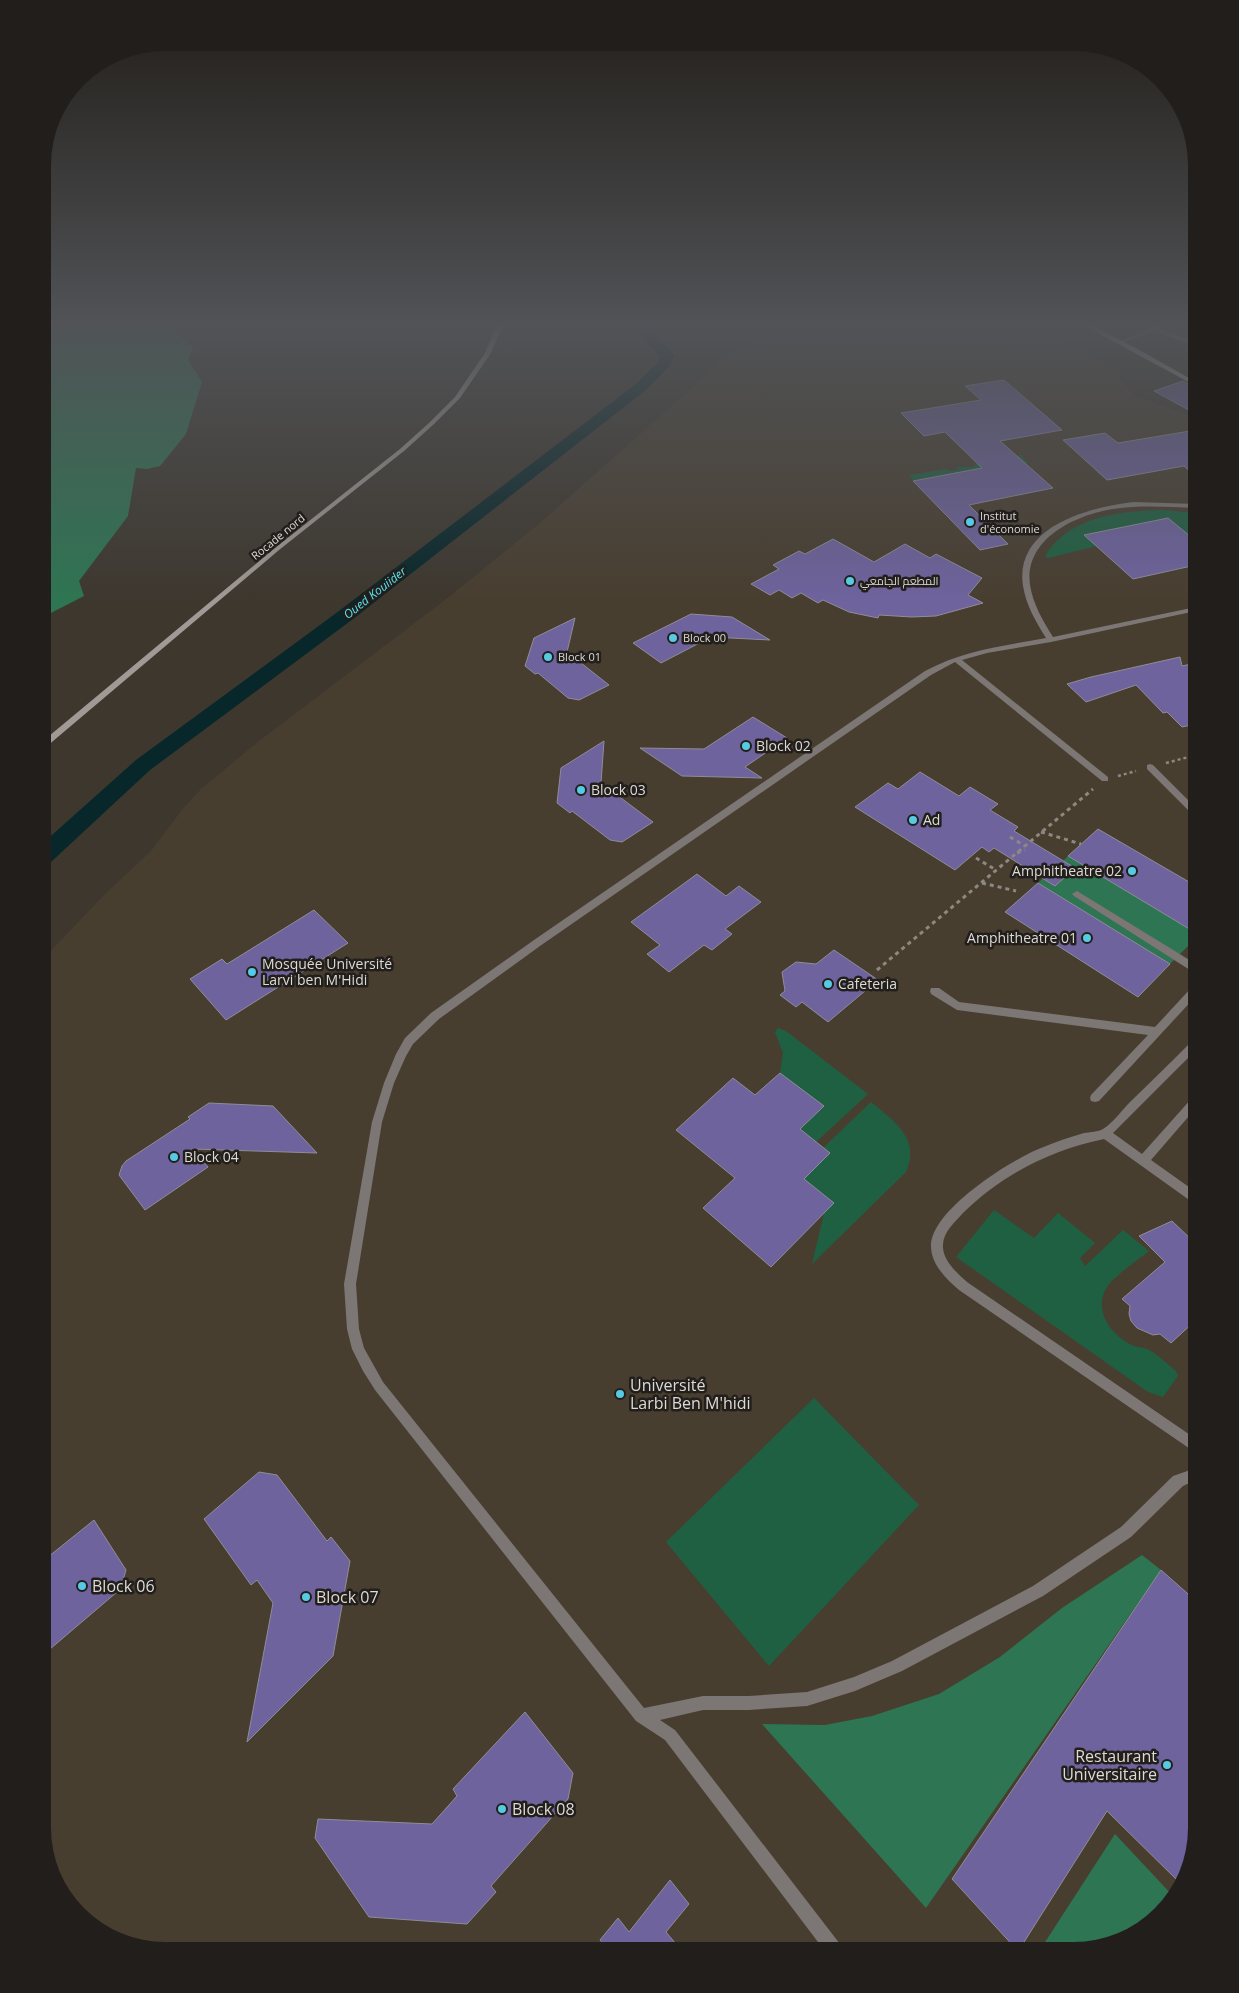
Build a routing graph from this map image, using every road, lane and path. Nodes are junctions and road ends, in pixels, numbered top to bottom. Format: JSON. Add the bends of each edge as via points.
{"nodes":[{"id":1,"x":439,"y":416,"type":"edge"},
{"id":2,"x":1188,"y":506,"type":"edge"},
{"id":3,"x":1188,"y":611,"type":"edge"},
{"id":4,"x":1051,"y":640,"type":"junction"},
{"id":5,"x":956,"y":659,"type":"junction"},
{"id":6,"x":51,"y":739,"type":"edge"},
{"id":7,"x":1188,"y":757,"type":"edge"},
{"id":8,"x":1150,"y":767,"type":"junction"},
{"id":9,"x":1105,"y":779,"type":"junction"},
{"id":10,"x":1188,"y":805,"type":"edge"},
{"id":11,"x":1041,"y":832,"type":"junction"},
{"id":12,"x":1010,"y":837,"type":"dead end"},
{"id":13,"x":1081,"y":844,"type":"dead end"},
{"id":14,"x":1025,"y":848,"type":"junction"},
{"id":15,"x":976,"y":858,"type":"dead end"},
{"id":16,"x":996,"y":870,"type":"junction"},
{"id":17,"x":982,"y":882,"type":"junction"},
{"id":18,"x":1016,"y":892,"type":"dead end"},
{"id":19,"x":1077,"y":894,"type":"dead end"},
{"id":20,"x":1188,"y":964,"type":"edge"},
{"id":21,"x":877,"y":970,"type":"dead end"},
{"id":22,"x":936,"y":990,"type":"dead end"},
{"id":23,"x":1188,"y":999,"type":"edge"},
{"id":24,"x":1158,"y":1032,"type":"junction"},
{"id":25,"x":1188,"y":1052,"type":"edge"},
{"id":26,"x":1095,"y":1098,"type":"dead end"},
{"id":27,"x":1188,"y":1110,"type":"edge"},
{"id":28,"x":1106,"y":1134,"type":"junction"},
{"id":29,"x":1144,"y":1160,"type":"junction"},
{"id":30,"x":1188,"y":1192,"type":"edge"},
{"id":31,"x":1188,"y":1441,"type":"edge"},
{"id":32,"x":1188,"y":1477,"type":"edge"},
{"id":33,"x":641,"y":1716,"type":"junction"},
{"id":34,"x":828,"y":1942,"type":"edge"}],
"edges":[{"from":1,"to":6,"type":"main road","name":"Rocade nord"},
{"from":2,"to":4,"type":"street","via":[[1150,504],[1106,509],[1066,522],[1042,538],[1031,556],[1026,576],[1027,590]]},
{"from":3,"to":4,"type":"street"},
{"from":4,"to":5,"type":"street"},
{"from":5,"to":9,"type":"street"},
{"from":5,"to":33,"type":"street","via":[[938,666],[435,1016],[416,1033],[401,1054],[383,1102],[350,1284],[353,1329],[358,1349],[379,1386]]},
{"from":7,"to":8,"type":"path"},
{"from":8,"to":9,"type":"path"},
{"from":8,"to":10,"type":"street"},
{"from":9,"to":11,"type":"path"},
{"from":11,"to":13,"type":"path"},
{"from":11,"to":14,"type":"path"},
{"from":12,"to":14,"type":"path"},
{"from":14,"to":16,"type":"path"},
{"from":15,"to":16,"type":"path"},
{"from":16,"to":17,"type":"path"},
{"from":17,"to":18,"type":"path"},
{"from":17,"to":21,"type":"path"},
{"from":19,"to":20,"type":"street"},
{"from":22,"to":24,"type":"street","via":[[957,1006]]},
{"from":23,"to":24,"type":"street"},
{"from":24,"to":26,"type":"street"},
{"from":25,"to":28,"type":"street"},
{"from":27,"to":29,"type":"street"},
{"from":28,"to":29,"type":"street"},
{"from":28,"to":31,"type":"street","via":[[1075,1140],[1042,1153],[997,1178],[969,1199],[946,1223],[936,1248],[963,1286]]},
{"from":29,"to":30,"type":"street"},
{"from":32,"to":33,"type":"street","via":[[1178,1480],[1126,1532],[1038,1591],[897,1666],[807,1699],[702,1703]]},
{"from":33,"to":34,"type":"street","via":[[670,1735]]}]}
